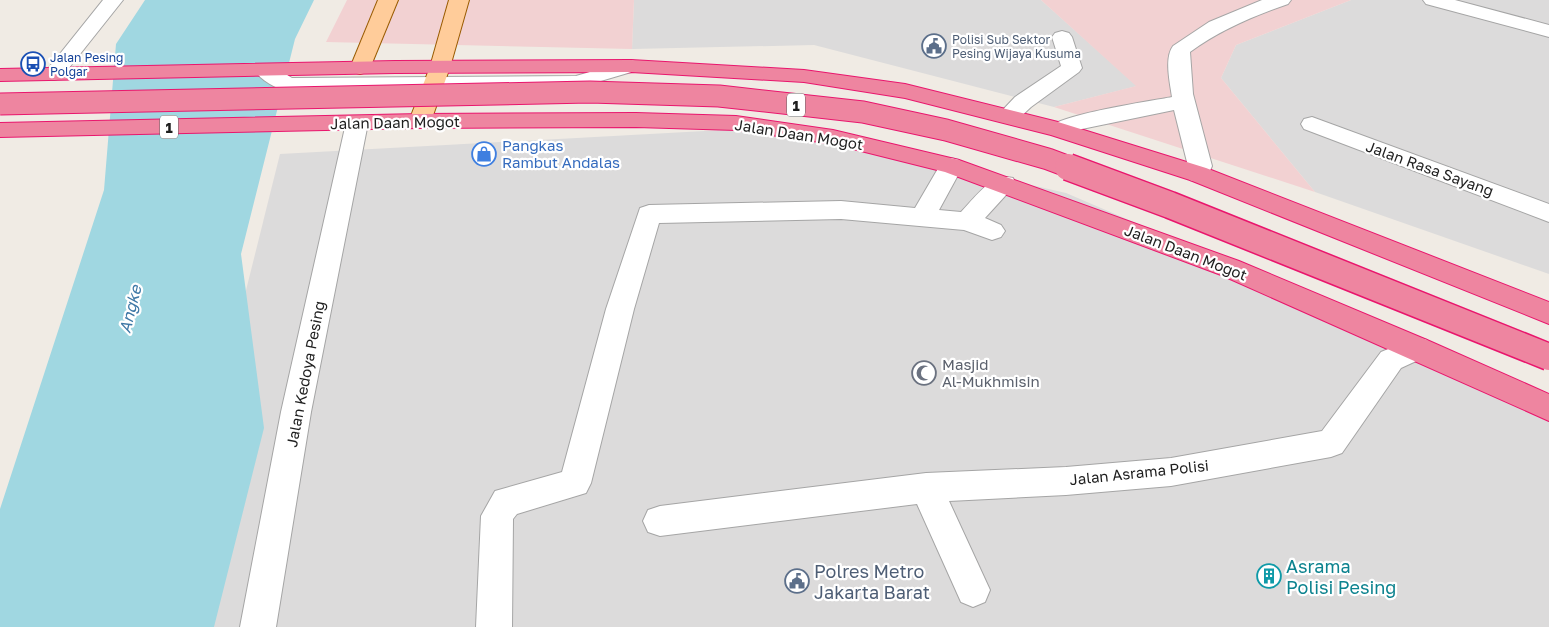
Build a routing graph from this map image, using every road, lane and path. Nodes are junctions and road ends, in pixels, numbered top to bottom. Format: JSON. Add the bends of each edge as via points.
{"nodes":[{"id":1,"x":113,"y":0,"type":"edge"},
{"id":2,"x":388,"y":0,"type":"edge"},
{"id":3,"x":459,"y":0,"type":"edge"},
{"id":4,"x":1281,"y":0,"type":"edge"},
{"id":5,"x":1433,"y":0,"type":"edge"},
{"id":6,"x":1549,"y":32,"type":"edge"},
{"id":7,"x":1062,"y":37,"type":"dead end"},
{"id":8,"x":360,"y":68,"type":"junction"},
{"id":9,"x":265,"y":70,"type":"joint"},
{"id":10,"x":64,"y":74,"type":"junction"},
{"id":11,"x":0,"y":75,"type":"edge"},
{"id":12,"x":437,"y":75,"type":"junction"},
{"id":13,"x":310,"y":77,"type":"junction"},
{"id":14,"x":0,"y":89,"type":"edge"},
{"id":15,"x":1184,"y":101,"type":"junction"},
{"id":16,"x":0,"y":104,"type":"edge"},
{"id":17,"x":1008,"y":116,"type":"junction"},
{"id":18,"x":420,"y":121,"type":"junction"},
{"id":19,"x":357,"y":123,"type":"junction"},
{"id":20,"x":1312,"y":124,"type":"dead end"},
{"id":21,"x":1058,"y":129,"type":"junction"},
{"id":22,"x":0,"y":130,"type":"edge"},
{"id":23,"x":951,"y":166,"type":"junction"},
{"id":24,"x":1198,"y":174,"type":"junction"},
{"id":25,"x":1004,"y":184,"type":"junction"},
{"id":26,"x":1549,"y":212,"type":"edge"},
{"id":27,"x":922,"y":217,"type":"junction"},
{"id":28,"x":967,"y":221,"type":"junction"},
{"id":29,"x":992,"y":231,"type":"dead end"},
{"id":30,"x":1549,"y":313,"type":"edge"},
{"id":31,"x":1549,"y":336,"type":"edge"},
{"id":32,"x":1417,"y":348,"type":"junction"},
{"id":33,"x":1549,"y":357,"type":"edge"},
{"id":34,"x":1549,"y":408,"type":"edge"},
{"id":35,"x":926,"y":488,"type":"junction"},
{"id":36,"x":660,"y":521,"type":"dead end"},
{"id":37,"x":972,"y":590,"type":"dead end"},
{"id":38,"x":258,"y":627,"type":"edge"},
{"id":39,"x":494,"y":627,"type":"edge"}],
"edges":[{"from":1,"to":10,"type":"street"},
{"from":2,"to":8,"type":"main road"},
{"from":3,"to":12,"type":"main road"},
{"from":4,"to":15,"type":"street","via":[[1230,18],[1180,50],[1178,68]]},
{"from":5,"to":6,"type":"street"},
{"from":7,"to":17,"type":"street","via":[[1072,68]]},
{"from":8,"to":12,"type":"highway","number":"1"},
{"from":8,"to":13,"type":"highway","number":"1"},
{"from":9,"to":10,"type":"highway"},
{"from":9,"to":13,"type":"street","via":[[287,85]]},
{"from":10,"to":11,"type":"highway"},
{"from":12,"to":13,"type":"street"},
{"from":12,"to":17,"type":"highway","number":"1","via":[[631,66],[804,76],[905,91]]},
{"from":12,"to":18,"type":"main road"},
{"from":14,"to":31,"type":"highway","number":"1","via":[[600,80],[728,85],[841,96],[968,122],[1088,158]]},
{"from":15,"to":21,"type":"street"},
{"from":15,"to":24,"type":"street","via":[[1200,166]]},
{"from":16,"to":33,"type":"highway","name":"Jalan Daan Mogot","number":"1","bridge":true,"via":[[590,92],[719,96],[863,112],[946,130],[1048,159]]},
{"from":17,"to":21,"type":"highway","number":"1"},
{"from":18,"to":19,"type":"highway","name":"Jalan Daan Mogot","number":"1"},
{"from":18,"to":23,"type":"highway","name":"Jalan Daan Mogot","number":"1","via":[[736,123],[833,137]]},
{"from":19,"to":22,"type":"highway","name":"Jalan Daan Mogot","number":"1"},
{"from":19,"to":38,"type":"street","name":"Jalan Kedoya Pesing","via":[[296,412]]},
{"from":20,"to":26,"type":"street","name":"Jalan Rasa Sayang"},
{"from":21,"to":24,"type":"highway","number":"1"},
{"from":23,"to":25,"type":"highway","name":"Jalan Daan Mogot","number":"1"},
{"from":23,"to":27,"type":"street"},
{"from":24,"to":30,"type":"highway","number":"1"},
{"from":25,"to":28,"type":"street"},
{"from":25,"to":32,"type":"highway","name":"Jalan Daan Mogot","number":"1","via":[[1230,268]]},
{"from":27,"to":28,"type":"street"},
{"from":27,"to":39,"type":"street","via":[[841,210],[649,214],[620,309],[575,483],[506,502],[497,516]]},
{"from":28,"to":29,"type":"street"},
{"from":32,"to":34,"type":"highway","name":"Jalan Daan Mogot","number":"1"},
{"from":32,"to":35,"type":"street","name":"Jalan Asrama Polisi","via":[[1392,360],[1331,443],[1171,472]]},
{"from":35,"to":36,"type":"street","name":"Jalan Asrama Polisi"},
{"from":35,"to":37,"type":"street"}]}
